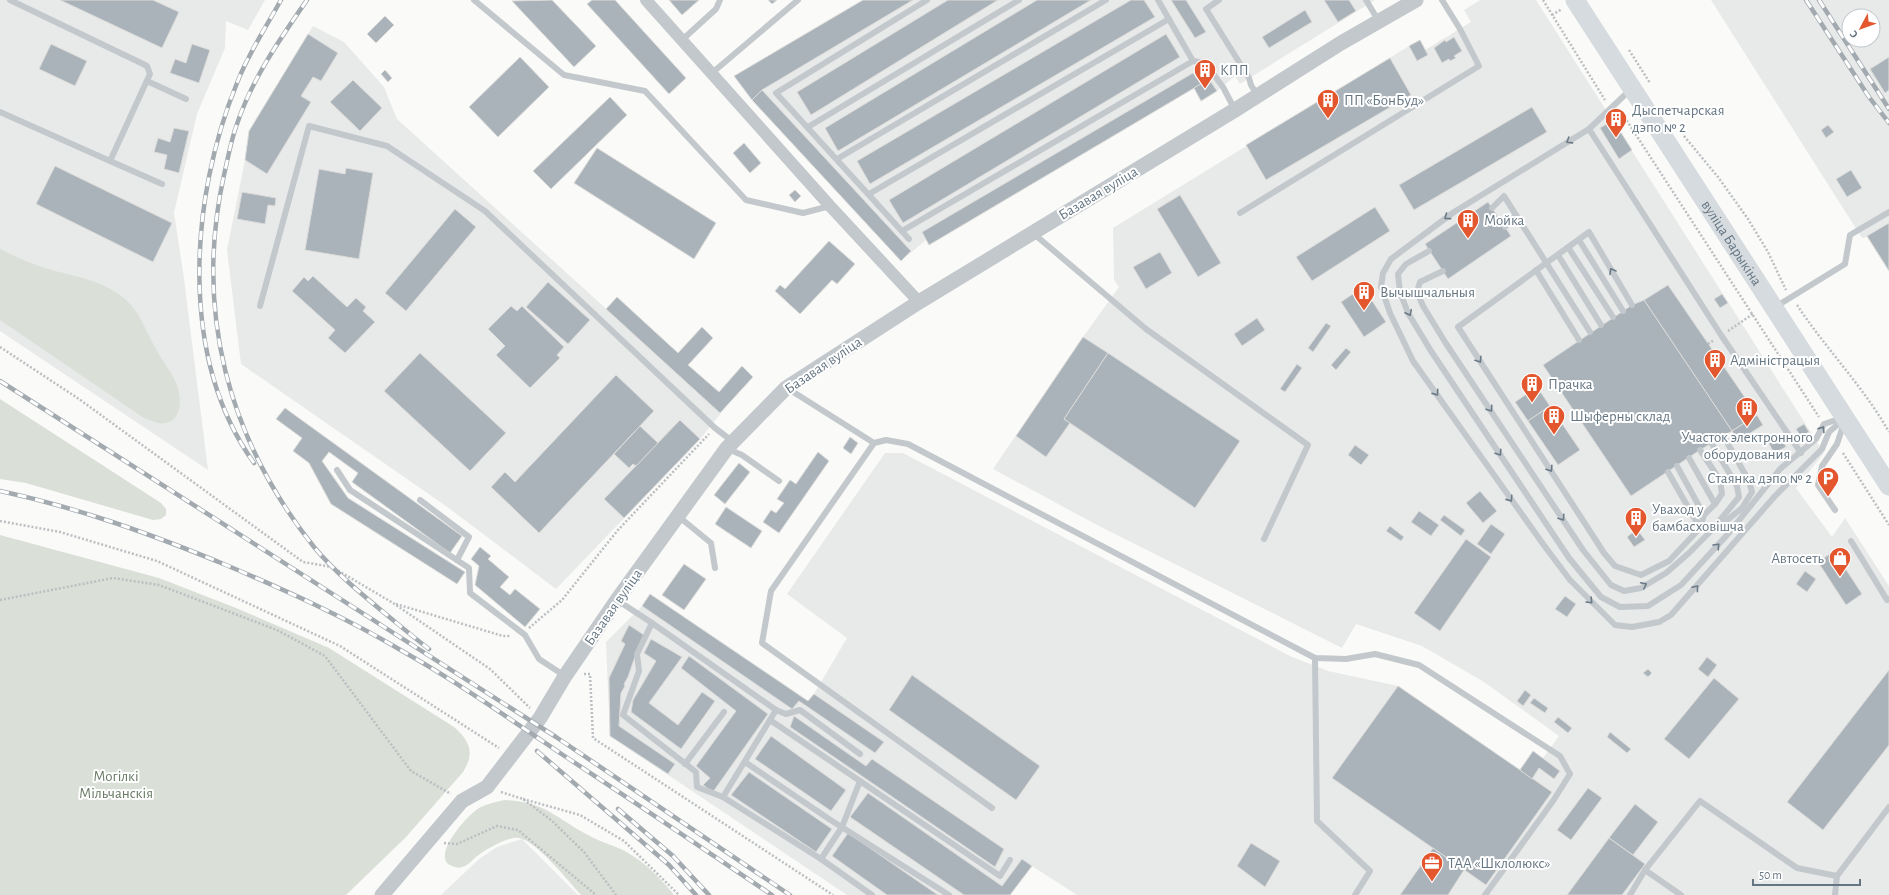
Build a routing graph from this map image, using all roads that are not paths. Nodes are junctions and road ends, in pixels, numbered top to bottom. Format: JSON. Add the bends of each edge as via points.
{"nodes":[{"id":1,"x":10,"y":0,"type":"edge"},
{"id":2,"x":474,"y":0,"type":"edge"},
{"id":3,"x":646,"y":0,"type":"edge"},
{"id":4,"x":720,"y":0,"type":"edge"},
{"id":5,"x":798,"y":0,"type":"edge"},
{"id":6,"x":927,"y":0,"type":"edge"},
{"id":7,"x":1019,"y":0,"type":"edge"},
{"id":8,"x":1106,"y":0,"type":"edge"},
{"id":9,"x":1158,"y":0,"type":"edge"},
{"id":10,"x":1219,"y":0,"type":"edge"},
{"id":11,"x":1366,"y":0,"type":"edge"},
{"id":12,"x":1416,"y":0,"type":"edge"},
{"id":13,"x":1442,"y":0,"type":"edge"},
{"id":14,"x":1575,"y":0,"type":"edge"},
{"id":15,"x":1169,"y":19,"type":"junction"},
{"id":16,"x":1378,"y":20,"type":"junction"},
{"id":17,"x":682,"y":40,"type":"junction"},
{"id":18,"x":1193,"y":61,"type":"junction"},
{"id":19,"x":712,"y":73,"type":"junction"},
{"id":20,"x":147,"y":81,"type":"junction"},
{"id":21,"x":1631,"y":89,"type":"junction"},
{"id":22,"x":1257,"y":95,"type":"junction"},
{"id":23,"x":186,"y":98,"type":"dead end"},
{"id":24,"x":1234,"y":110,"type":"junction"},
{"id":25,"x":0,"y":112,"type":"edge"},
{"id":26,"x":808,"y":127,"type":"junction"},
{"id":27,"x":1589,"y":129,"type":"junction"},
{"id":28,"x":837,"y":160,"type":"junction"},
{"id":29,"x":110,"y":161,"type":"junction"},
{"id":30,"x":162,"y":184,"type":"dead end"},
{"id":31,"x":869,"y":194,"type":"junction"},
{"id":32,"x":830,"y":206,"type":"junction"},
{"id":33,"x":1492,"y":208,"type":"dead end"},
{"id":34,"x":1889,"y":212,"type":"edge"},
{"id":35,"x":1240,"y":213,"type":"dead end"},
{"id":36,"x":1516,"y":215,"type":"junction"},
{"id":37,"x":1505,"y":227,"type":"dead end"},
{"id":38,"x":902,"y":231,"type":"junction"},
{"id":39,"x":1032,"y":233,"type":"junction"},
{"id":40,"x":909,"y":239,"type":"dead end"},
{"id":41,"x":1578,"y":240,"type":"junction"},
{"id":42,"x":1568,"y":247,"type":"junction"},
{"id":43,"x":1429,"y":251,"type":"dead end"},
{"id":44,"x":1558,"y":255,"type":"junction"},
{"id":45,"x":1547,"y":263,"type":"junction"},
{"id":46,"x":1536,"y":270,"type":"junction"},
{"id":47,"x":1443,"y":271,"type":"dead end"},
{"id":48,"x":919,"y":302,"type":"junction"},
{"id":49,"x":1632,"y":305,"type":"dead end"},
{"id":50,"x":260,"y":306,"type":"dead end"},
{"id":51,"x":1774,"y":308,"type":"junction"},
{"id":52,"x":1623,"y":311,"type":"dead end"},
{"id":53,"x":1613,"y":317,"type":"dead end"},
{"id":54,"x":1601,"y":325,"type":"dead end"},
{"id":55,"x":1590,"y":332,"type":"dead end"},
{"id":56,"x":1579,"y":340,"type":"dead end"},
{"id":57,"x":786,"y":388,"type":"junction"},
{"id":58,"x":1845,"y":417,"type":"junction"},
{"id":59,"x":1724,"y":437,"type":"dead end"},
{"id":60,"x":874,"y":443,"type":"junction"},
{"id":61,"x":1712,"y":444,"type":"dead end"},
{"id":62,"x":729,"y":445,"type":"junction"},
{"id":63,"x":1700,"y":450,"type":"dead end"},
{"id":64,"x":1801,"y":453,"type":"junction"},
{"id":65,"x":1689,"y":458,"type":"dead end"},
{"id":66,"x":1677,"y":466,"type":"dead end"},
{"id":67,"x":337,"y":470,"type":"dead end"},
{"id":68,"x":1668,"y":472,"type":"dead end"},
{"id":69,"x":779,"y":481,"type":"dead end"},
{"id":70,"x":1889,"y":486,"type":"edge"},
{"id":71,"x":420,"y":500,"type":"dead end"},
{"id":72,"x":1715,"y":504,"type":"junction"},
{"id":73,"x":1835,"y":510,"type":"dead end"},
{"id":74,"x":677,"y":515,"type":"junction"},
{"id":75,"x":1704,"y":515,"type":"junction"},
{"id":76,"x":1700,"y":528,"type":"junction"},
{"id":77,"x":1264,"y":539,"type":"dead end"},
{"id":78,"x":1851,"y":541,"type":"dead end"},
{"id":79,"x":1700,"y":542,"type":"junction"},
{"id":80,"x":457,"y":560,"type":"junction"},
{"id":81,"x":715,"y":568,"type":"dead end"},
{"id":82,"x":1889,"y":599,"type":"edge"},
{"id":83,"x":617,"y":600,"type":"junction"},
{"id":84,"x":652,"y":623,"type":"junction"},
{"id":85,"x":1315,"y":658,"type":"junction"},
{"id":86,"x":565,"y":676,"type":"junction"},
{"id":87,"x":776,"y":710,"type":"junction"},
{"id":88,"x":724,"y":712,"type":"dead end"},
{"id":89,"x":770,"y":720,"type":"junction"},
{"id":90,"x":860,"y":754,"type":"dead end"},
{"id":91,"x":745,"y":762,"type":"junction"},
{"id":92,"x":685,"y":764,"type":"junction"},
{"id":93,"x":860,"y":781,"type":"junction"},
{"id":94,"x":723,"y":797,"type":"junction"},
{"id":95,"x":1889,"y":807,"type":"edge"},
{"id":96,"x":992,"y":808,"type":"dead end"},
{"id":97,"x":842,"y":827,"type":"junction"},
{"id":98,"x":821,"y":859,"type":"junction"},
{"id":99,"x":1010,"y":860,"type":"dead end"},
{"id":100,"x":1645,"y":870,"type":"junction"},
{"id":101,"x":1836,"y":876,"type":"junction"},
{"id":102,"x":382,"y":895,"type":"edge"},
{"id":103,"x":872,"y":895,"type":"edge"},
{"id":104,"x":949,"y":895,"type":"edge"},
{"id":105,"x":1355,"y":895,"type":"edge"},
{"id":106,"x":1486,"y":895,"type":"edge"},
{"id":107,"x":1630,"y":895,"type":"edge"},
{"id":108,"x":1681,"y":895,"type":"edge"},
{"id":109,"x":1835,"y":895,"type":"edge"}],
"edges":[{"from":1,"to":20,"type":"lane","via":[[147,66],[150,74]]},
{"from":2,"to":32,"type":"lane","via":[[564,75],[645,91],[746,200],[803,213]]},
{"from":3,"to":17,"type":"street"},
{"from":4,"to":17,"type":"lane","via":[[716,9]]},
{"from":5,"to":19,"type":"lane"},
{"from":6,"to":26,"type":"lane","via":[[776,93]]},
{"from":7,"to":26,"type":"lane"},
{"from":8,"to":28,"type":"lane"},
{"from":9,"to":15,"type":"lane"},
{"from":10,"to":22,"type":"lane","via":[[1206,9]]},
{"from":11,"to":16,"type":"lane"},
{"from":12,"to":16,"type":"street","name":"Базавая вуліца"},
{"from":13,"to":35,"type":"lane","via":[[1479,66]]},
{"from":14,"to":21,"type":"main road","name":"вуліца Барыкіна"},
{"from":15,"to":18,"type":"lane"},
{"from":15,"to":31,"type":"lane"},
{"from":16,"to":22,"type":"street","name":"Базавая вуліца"},
{"from":17,"to":19,"type":"street"},
{"from":18,"to":24,"type":"lane","via":[[1205,63]]},
{"from":18,"to":38,"type":"lane"},
{"from":19,"to":32,"type":"street"},
{"from":20,"to":23,"type":"lane"},
{"from":20,"to":29,"type":"lane"},
{"from":21,"to":27,"type":"lane"},
{"from":21,"to":51,"type":"main road","name":"вуліца Барыкіна"},
{"from":22,"to":24,"type":"street","name":"Базавая вуліца"},
{"from":24,"to":39,"type":"street","name":"Базавая вуліца"},
{"from":25,"to":29,"type":"lane"},
{"from":26,"to":28,"type":"lane"},
{"from":27,"to":58,"type":"lane","one_way":true,"via":[[1454,212],[1390,259],[1383,273],[1381,287],[1390,313],[1413,361],[1570,580],[1614,625],[1632,627],[1659,622],[1671,615],[1775,496],[1822,448],[1829,432]]},
{"from":27,"to":64,"type":"lane","via":[[1721,335]]},
{"from":28,"to":31,"type":"lane"},
{"from":29,"to":30,"type":"lane"},
{"from":31,"to":38,"type":"lane"},
{"from":32,"to":48,"type":"street"},
{"from":33,"to":36,"type":"lane","via":[[1504,196]]},
{"from":34,"to":51,"type":"lane","via":[[1850,235],[1845,264]]},
{"from":36,"to":37,"type":"lane"},
{"from":36,"to":45,"type":"lane"},
{"from":38,"to":40,"type":"lane"},
{"from":39,"to":48,"type":"street","name":"Базавая вуліца"},
{"from":39,"to":77,"type":"lane","via":[[1146,329],[1308,445]]},
{"from":41,"to":42,"type":"lane"},
{"from":49,"to":41,"type":"lane","one_way":true,"via":[[1589,232]]},
{"from":41,"to":52,"type":"lane"},
{"from":42,"to":44,"type":"lane"},
{"from":42,"to":53,"type":"lane"},
{"from":43,"to":64,"type":"lane","one_way":true,"via":[[1406,264],[1398,274],[1400,292],[1408,313],[1569,558],[1601,597],[1620,607],[1648,606],[1681,585],[1728,534],[1780,470]]},
{"from":44,"to":45,"type":"lane"},
{"from":44,"to":54,"type":"lane"},
{"from":45,"to":46,"type":"lane"},
{"from":45,"to":55,"type":"lane"},
{"from":46,"to":56,"type":"lane"},
{"from":46,"to":76,"type":"lane","one_way":true,"via":[[1458,327],[1604,553],[1615,566],[1641,575],[1669,562]]},
{"from":47,"to":79,"type":"lane","one_way":true,"via":[[1420,282],[1417,292],[1424,306],[1445,342],[1583,550],[1611,585],[1624,591],[1641,588],[1666,573]]},
{"from":48,"to":57,"type":"street","name":"Базавая вуліца"},
{"from":50,"to":62,"type":"lane","via":[[309,126],[387,146],[485,211],[715,428]]},
{"from":51,"to":58,"type":"main road","name":"вуліца Барыкіна"},
{"from":57,"to":60,"type":"lane"},
{"from":57,"to":62,"type":"street","name":"Базавая вуліца"},
{"from":64,"to":58,"type":"lane","one_way":true,"via":[[1816,440],[1824,424]]},
{"from":58,"to":70,"type":"main road","name":"вуліца Барыкіна"},
{"from":58,"to":73,"type":"lane","via":[[1837,444],[1822,466],[1818,485]]},
{"from":59,"to":79,"type":"lane","via":[[1749,481],[1752,492],[1742,508]]},
{"from":60,"to":85,"type":"lane","via":[[886,440],[908,444]]},
{"from":60,"to":96,"type":"lane","via":[[771,591],[762,643]]},
{"from":61,"to":79,"type":"lane","via":[[1738,486],[1739,498]]},
{"from":62,"to":69,"type":"lane"},
{"from":62,"to":74,"type":"street","name":"Базавая вуліца"},
{"from":63,"to":72,"type":"lane","via":[[1720,480],[1722,494]]},
{"from":65,"to":72,"type":"lane"},
{"from":66,"to":75,"type":"lane"},
{"from":67,"to":80,"type":"lane","via":[[350,490]]},
{"from":68,"to":76,"type":"lane"},
{"from":71,"to":80,"type":"lane","via":[[469,537]]},
{"from":72,"to":75,"type":"lane"},
{"from":74,"to":81,"type":"lane","via":[[710,543]]},
{"from":74,"to":83,"type":"street","name":"Базавая вуліца"},
{"from":75,"to":76,"type":"lane"},
{"from":78,"to":82,"type":"lane","via":[[1887,600]]},
{"from":80,"to":86,"type":"lane","via":[[469,568],[470,592],[525,635],[539,659]]},
{"from":83,"to":84,"type":"lane"},
{"from":83,"to":86,"type":"street","name":"Базавая вуліца"},
{"from":84,"to":87,"type":"lane"},
{"from":84,"to":92,"type":"lane","via":[[637,654],[639,671],[623,715]]},
{"from":85,"to":105,"type":"lane","via":[[1317,821],[1370,872]]},
{"from":85,"to":106,"type":"lane","via":[[1346,659],[1375,654],[1419,665],[1560,756],[1570,774]]},
{"from":86,"to":102,"type":"street","name":"Базавая вуліца","via":[[540,718],[487,787],[462,801]]},
{"from":87,"to":89,"type":"lane"},
{"from":87,"to":90,"type":"lane","via":[[786,714],[800,710]]},
{"from":88,"to":92,"type":"lane"},
{"from":89,"to":91,"type":"lane"},
{"from":89,"to":93,"type":"lane"},
{"from":91,"to":94,"type":"lane"},
{"from":91,"to":97,"type":"lane"},
{"from":92,"to":94,"type":"lane","via":[[696,772],[697,787]]},
{"from":93,"to":97,"type":"lane"},
{"from":93,"to":99,"type":"lane","via":[[1000,876]]},
{"from":94,"to":98,"type":"lane"},
{"from":95,"to":101,"type":"lane"},
{"from":97,"to":98,"type":"lane"},
{"from":97,"to":104,"type":"lane"},
{"from":98,"to":103,"type":"lane"},
{"from":100,"to":101,"type":"lane","via":[[1700,801],[1797,868]]},
{"from":100,"to":107,"type":"lane"},
{"from":100,"to":108,"type":"lane"},
{"from":101,"to":109,"type":"lane"}]}
